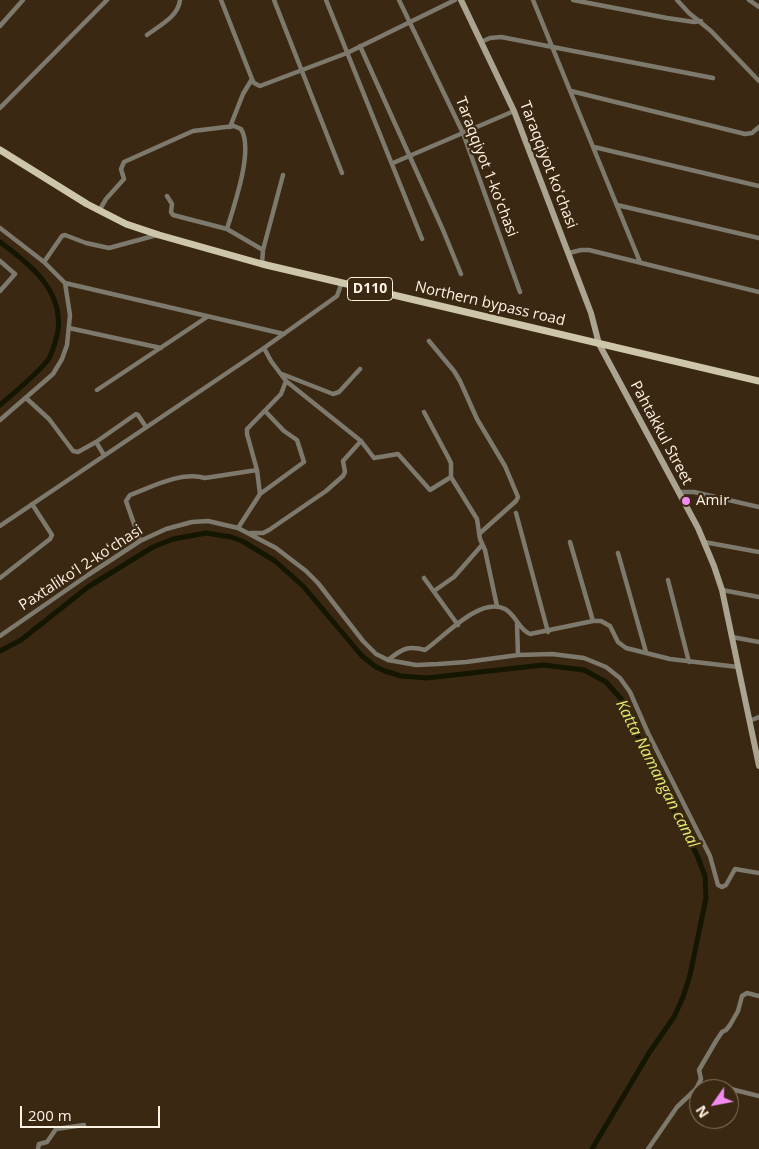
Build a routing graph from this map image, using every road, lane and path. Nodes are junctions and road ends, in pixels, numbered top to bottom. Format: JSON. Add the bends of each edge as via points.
{"nodes":[{"id":1,"x":23,"y":0,"type":"edge"},
{"id":2,"x":106,"y":0,"type":"edge"},
{"id":3,"x":180,"y":0,"type":"edge"},
{"id":4,"x":221,"y":0,"type":"edge"},
{"id":5,"x":274,"y":0,"type":"edge"},
{"id":6,"x":326,"y":0,"type":"edge"},
{"id":7,"x":399,"y":0,"type":"edge"},
{"id":8,"x":455,"y":0,"type":"edge"},
{"id":9,"x":461,"y":0,"type":"edge"},
{"id":10,"x":533,"y":0,"type":"edge"},
{"id":11,"x":573,"y":0,"type":"edge"},
{"id":12,"x":677,"y":0,"type":"edge"},
{"id":13,"x":749,"y":0,"type":"edge"},
{"id":14,"x":759,"y":7,"type":"edge"},
{"id":15,"x":701,"y":21,"type":"junction"},
{"id":16,"x":409,"y":22,"type":"junction"},
{"id":17,"x":0,"y":26,"type":"edge"},
{"id":18,"x":147,"y":34,"type":"dead end"},
{"id":19,"x":481,"y":42,"type":"junction"},
{"id":20,"x":360,"y":46,"type":"junction"},
{"id":21,"x":551,"y":46,"type":"junction"},
{"id":22,"x":347,"y":52,"type":"junction"},
{"id":23,"x":301,"y":71,"type":"junction"},
{"id":24,"x":713,"y":78,"type":"dead end"},
{"id":25,"x":252,"y":79,"type":"junction"},
{"id":26,"x":759,"y":81,"type":"edge"},
{"id":27,"x":571,"y":91,"type":"junction"},
{"id":28,"x":0,"y":108,"type":"edge"},
{"id":29,"x":514,"y":111,"type":"junction"},
{"id":30,"x":230,"y":127,"type":"junction"},
{"id":31,"x":759,"y":127,"type":"edge"},
{"id":32,"x":463,"y":133,"type":"junction"},
{"id":33,"x":594,"y":147,"type":"junction"},
{"id":34,"x":0,"y":150,"type":"edge"},
{"id":35,"x":409,"y":155,"type":"junction"},
{"id":36,"x":393,"y":164,"type":"junction"},
{"id":37,"x":342,"y":174,"type":"dead end"},
{"id":38,"x":283,"y":175,"type":"dead end"},
{"id":39,"x":759,"y":186,"type":"edge"},
{"id":40,"x":167,"y":196,"type":"dead end"},
{"id":41,"x":617,"y":205,"type":"junction"},
{"id":42,"x":99,"y":211,"type":"junction"},
{"id":43,"x":0,"y":228,"type":"edge"},
{"id":44,"x":227,"y":229,"type":"junction"},
{"id":45,"x":159,"y":235,"type":"junction"},
{"id":46,"x":759,"y":238,"type":"edge"},
{"id":47,"x":422,"y":239,"type":"dead end"},
{"id":48,"x":263,"y":250,"type":"junction"},
{"id":49,"x":569,"y":253,"type":"junction"},
{"id":50,"x":0,"y":261,"type":"edge"},
{"id":51,"x":44,"y":262,"type":"junction"},
{"id":52,"x":640,"y":262,"type":"junction"},
{"id":53,"x":262,"y":264,"type":"junction"},
{"id":54,"x":460,"y":274,"type":"dead end"},
{"id":55,"x":342,"y":282,"type":"junction"},
{"id":56,"x":66,"y":283,"type":"junction"},
{"id":57,"x":0,"y":291,"type":"edge"},
{"id":58,"x":520,"y":292,"type":"dead end"},
{"id":59,"x":759,"y":292,"type":"edge"},
{"id":60,"x":207,"y":317,"type":"junction"},
{"id":61,"x":69,"y":328,"type":"junction"},
{"id":62,"x":284,"y":334,"type":"junction"},
{"id":63,"x":429,"y":341,"type":"dead end"},
{"id":64,"x":599,"y":344,"type":"junction"},
{"id":65,"x":160,"y":348,"type":"junction"},
{"id":66,"x":264,"y":348,"type":"junction"},
{"id":67,"x":360,"y":369,"type":"dead end"},
{"id":68,"x":281,"y":374,"type":"junction"},
{"id":69,"x":286,"y":381,"type":"junction"},
{"id":70,"x":759,"y":381,"type":"edge"},
{"id":71,"x":97,"y":390,"type":"dead end"},
{"id":72,"x":26,"y":398,"type":"junction"},
{"id":73,"x":265,"y":411,"type":"junction"},
{"id":74,"x":424,"y":412,"type":"dead end"},
{"id":75,"x":0,"y":420,"type":"edge"},
{"id":76,"x":146,"y":427,"type":"junction"},
{"id":77,"x":362,"y":440,"type":"junction"},
{"id":78,"x":96,"y":442,"type":"junction"},
{"id":79,"x":104,"y":455,"type":"junction"},
{"id":80,"x":258,"y":470,"type":"junction"},
{"id":81,"x":451,"y":477,"type":"junction"},
{"id":82,"x":679,"y":492,"type":"junction"},
{"id":83,"x":260,"y":494,"type":"junction"},
{"id":84,"x":32,"y":504,"type":"junction"},
{"id":85,"x":759,"y":507,"type":"edge"},
{"id":86,"x":516,"y":513,"type":"dead end"},
{"id":87,"x":0,"y":526,"type":"edge"},
{"id":88,"x":238,"y":528,"type":"junction"},
{"id":89,"x":249,"y":533,"type":"junction"},
{"id":90,"x":479,"y":534,"type":"junction"},
{"id":91,"x":140,"y":541,"type":"junction"},
{"id":92,"x":570,"y":542,"type":"dead end"},
{"id":93,"x":704,"y":542,"type":"junction"},
{"id":94,"x":482,"y":545,"type":"junction"},
{"id":95,"x":759,"y":545,"type":"edge"},
{"id":96,"x":758,"y":552,"type":"edge"},
{"id":97,"x":618,"y":553,"type":"dead end"},
{"id":98,"x":0,"y":578,"type":"edge"},
{"id":99,"x":424,"y":578,"type":"dead end"},
{"id":100,"x":668,"y":580,"type":"dead end"},
{"id":101,"x":722,"y":590,"type":"junction"},
{"id":102,"x":435,"y":593,"type":"junction"},
{"id":103,"x":759,"y":598,"type":"edge"},
{"id":104,"x":497,"y":606,"type":"junction"},
{"id":105,"x":593,"y":621,"type":"junction"},
{"id":106,"x":517,"y":622,"type":"junction"},
{"id":107,"x":458,"y":624,"type":"junction"},
{"id":108,"x":548,"y":632,"type":"junction"},
{"id":109,"x":0,"y":636,"type":"edge"},
{"id":110,"x":732,"y":637,"type":"junction"},
{"id":111,"x":759,"y":642,"type":"edge"},
{"id":112,"x":646,"y":652,"type":"junction"},
{"id":113,"x":518,"y":655,"type":"junction"},
{"id":114,"x":388,"y":660,"type":"junction"},
{"id":115,"x":689,"y":662,"type":"junction"},
{"id":116,"x":738,"y":667,"type":"junction"},
{"id":117,"x":759,"y":717,"type":"edge"},
{"id":118,"x":749,"y":721,"type":"junction"},
{"id":119,"x":759,"y":766,"type":"edge"},
{"id":120,"x":759,"y":873,"type":"edge"},
{"id":121,"x":759,"y":996,"type":"edge"},
{"id":122,"x":739,"y":1091,"type":"edge"},
{"id":123,"x":759,"y":1096,"type":"edge"},
{"id":124,"x":84,"y":1125,"type":"dead end"},
{"id":125,"x":38,"y":1149,"type":"edge"},
{"id":126,"x":648,"y":1149,"type":"edge"}],
"edges":[{"from":1,"to":17,"type":"street"},
{"from":2,"to":28,"type":"street"},
{"from":3,"to":18,"type":"street","via":[[174,15]]},
{"from":4,"to":25,"type":"street"},
{"from":5,"to":23,"type":"street"},
{"from":6,"to":22,"type":"street"},
{"from":7,"to":16,"type":"street","name":"Taraqqiyot 1-koʻchasi"},
{"from":8,"to":16,"type":"street"},
{"from":9,"to":19,"type":"street","name":"Taraqqiyot koʻchasi"},
{"from":10,"to":21,"type":"street"},
{"from":11,"to":15,"type":"street","via":[[690,22]]},
{"from":12,"to":15,"type":"street"},
{"from":13,"to":14,"type":"street"},
{"from":15,"to":26,"type":"street"},
{"from":16,"to":20,"type":"street"},
{"from":16,"to":32,"type":"street","name":"Taraqqiyot 1-koʻchasi"},
{"from":19,"to":21,"type":"street","via":[[501,37]]},
{"from":19,"to":29,"type":"street","name":"Taraqqiyot koʻchasi"},
{"from":20,"to":22,"type":"street"},
{"from":20,"to":35,"type":"street"},
{"from":21,"to":24,"type":"street"},
{"from":21,"to":27,"type":"street"},
{"from":22,"to":23,"type":"street"},
{"from":22,"to":36,"type":"street"},
{"from":23,"to":25,"type":"street","via":[[262,86]]},
{"from":23,"to":37,"type":"street"},
{"from":25,"to":30,"type":"street"},
{"from":27,"to":31,"type":"street","via":[[745,134]]},
{"from":27,"to":33,"type":"street"},
{"from":29,"to":32,"type":"street"},
{"from":29,"to":49,"type":"street","name":"Taraqqiyot koʻchasi"},
{"from":30,"to":42,"type":"street","via":[[187,133],[125,162],[121,166],[124,179]]},
{"from":30,"to":44,"type":"street","via":[[238,127],[244,134],[246,156]]},
{"from":32,"to":35,"type":"street"},
{"from":32,"to":58,"type":"street","name":"Taraqqiyot 1-koʻchasi"},
{"from":33,"to":39,"type":"street"},
{"from":33,"to":41,"type":"street"},
{"from":34,"to":42,"type":"main road","name":"Northern bypass road","number":"D110"},
{"from":35,"to":36,"type":"street"},
{"from":35,"to":54,"type":"street"},
{"from":36,"to":47,"type":"street"},
{"from":38,"to":48,"type":"street"},
{"from":40,"to":44,"type":"street","via":[[173,215]]},
{"from":41,"to":46,"type":"street"},
{"from":41,"to":52,"type":"street"},
{"from":42,"to":45,"type":"main road","name":"Northern bypass road","number":"D110"},
{"from":43,"to":51,"type":"street"},
{"from":44,"to":48,"type":"street"},
{"from":45,"to":51,"type":"street","via":[[109,248],[65,235]]},
{"from":45,"to":53,"type":"main road","name":"Northern bypass road","number":"D110"},
{"from":48,"to":53,"type":"street"},
{"from":49,"to":52,"type":"street","via":[[586,250]]},
{"from":49,"to":64,"type":"street","name":"Taraqqiyot koʻchasi"},
{"from":50,"to":57,"type":"street","via":[[15,274]]},
{"from":51,"to":56,"type":"street"},
{"from":52,"to":59,"type":"street"},
{"from":53,"to":55,"type":"main road","name":"Northern bypass road","number":"D110"},
{"from":55,"to":62,"type":"street","via":[[337,296]]},
{"from":55,"to":64,"type":"main road","name":"Northern bypass road","number":"D110"},
{"from":56,"to":60,"type":"street"},
{"from":56,"to":61,"type":"street"},
{"from":60,"to":62,"type":"street"},
{"from":60,"to":65,"type":"street"},
{"from":61,"to":65,"type":"street"},
{"from":61,"to":72,"type":"street","via":[[67,345],[53,374]]},
{"from":62,"to":66,"type":"street"},
{"from":63,"to":90,"type":"street","via":[[460,381],[518,497]]},
{"from":64,"to":70,"type":"main road","name":"Northern bypass road","number":"D110"},
{"from":64,"to":82,"type":"street","name":"Pahtakkul Street"},
{"from":65,"to":71,"type":"street"},
{"from":66,"to":68,"type":"street"},
{"from":66,"to":76,"type":"street"},
{"from":67,"to":68,"type":"street","via":[[336,393]]},
{"from":68,"to":69,"type":"street"},
{"from":69,"to":73,"type":"street","via":[[281,394]]},
{"from":69,"to":77,"type":"street"},
{"from":72,"to":75,"type":"street"},
{"from":72,"to":78,"type":"street","via":[[49,419],[73,451],[78,452]]},
{"from":73,"to":80,"type":"street","via":[[247,429]]},
{"from":73,"to":83,"type":"street","via":[[297,440],[304,462]]},
{"from":74,"to":81,"type":"street","via":[[451,463]]},
{"from":76,"to":78,"type":"street","via":[[136,414]]},
{"from":76,"to":79,"type":"street"},
{"from":77,"to":81,"type":"street","via":[[374,458],[401,456],[429,490]]},
{"from":77,"to":89,"type":"street","via":[[343,461],[343,476],[326,492],[269,530]]},
{"from":78,"to":79,"type":"street"},
{"from":79,"to":84,"type":"street"},
{"from":80,"to":83,"type":"street"},
{"from":80,"to":91,"type":"street","via":[[204,478],[178,478],[130,495],[126,501]]},
{"from":81,"to":90,"type":"street","via":[[477,519]]},
{"from":82,"to":85,"type":"street","via":[[694,492]]},
{"from":82,"to":93,"type":"street","name":"Pahtakkul Street"},
{"from":83,"to":88,"type":"street"},
{"from":84,"to":87,"type":"street"},
{"from":84,"to":98,"type":"street","via":[[52,535]]},
{"from":86,"to":108,"type":"street"},
{"from":88,"to":89,"type":"street","name":"Paxtalikoʻl 2-koʻchasi"},
{"from":88,"to":91,"type":"street","name":"Paxtalikoʻl 2-koʻchasi","via":[[208,521],[192,522]]},
{"from":89,"to":114,"type":"street","name":"Paxtalikoʻl 2-koʻchasi","via":[[306,571],[363,641]]},
{"from":90,"to":94,"type":"street"},
{"from":91,"to":109,"type":"street","name":"Paxtalikoʻl 2-koʻchasi"},
{"from":92,"to":105,"type":"street"},
{"from":93,"to":96,"type":"street"},
{"from":93,"to":101,"type":"street","name":"Pahtakkul Street"},
{"from":94,"to":102,"type":"street"},
{"from":94,"to":104,"type":"street"},
{"from":95,"to":96,"type":"street"},
{"from":97,"to":112,"type":"street"},
{"from":99,"to":102,"type":"street"},
{"from":100,"to":115,"type":"street"},
{"from":101,"to":103,"type":"street"},
{"from":101,"to":110,"type":"street","name":"Pahtakkul Street"},
{"from":102,"to":107,"type":"street"},
{"from":104,"to":106,"type":"street"},
{"from":104,"to":107,"type":"street","via":[[481,609]]},
{"from":105,"to":108,"type":"street"},
{"from":105,"to":112,"type":"street","via":[[610,626],[622,646]]},
{"from":106,"to":108,"type":"street","via":[[530,634]]},
{"from":106,"to":113,"type":"street"},
{"from":107,"to":114,"type":"street","via":[[425,650],[410,647]]},
{"from":110,"to":111,"type":"street"},
{"from":110,"to":116,"type":"street","name":"Pahtakkul Street"},
{"from":112,"to":115,"type":"street"},
{"from":113,"to":114,"type":"street","via":[[438,664]]},
{"from":113,"to":120,"type":"street","via":[[552,654],[584,658],[606,667],[620,678],[630,692],[710,856],[718,885],[726,885],[735,869]]},
{"from":115,"to":116,"type":"street"},
{"from":116,"to":118,"type":"street","name":"Pahtakkul Street"},
{"from":117,"to":118,"type":"street"},
{"from":118,"to":119,"type":"street","name":"Pahtakkul Street"},
{"from":121,"to":126,"type":"street","via":[[747,993],[742,996],[738,1011],[699,1070],[701,1079],[696,1089],[677,1107]]},
{"from":122,"to":123,"type":"street"},
{"from":124,"to":125,"type":"street","via":[[56,1129],[47,1142],[39,1144]]}]}
